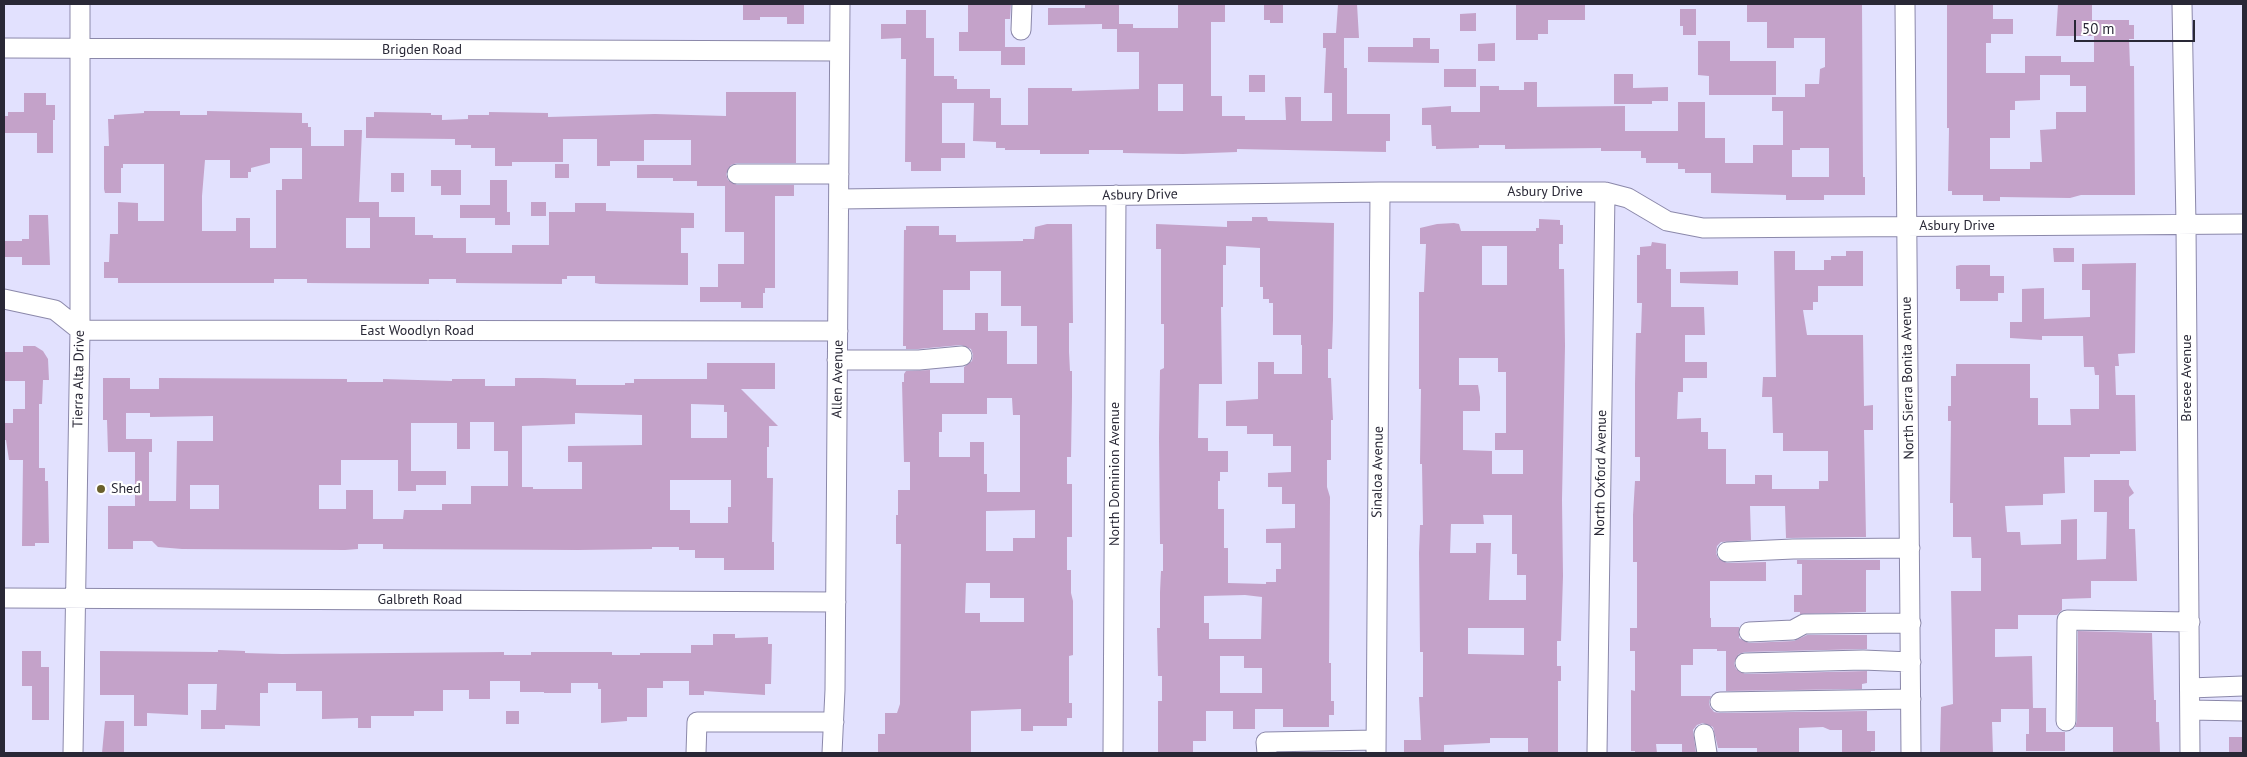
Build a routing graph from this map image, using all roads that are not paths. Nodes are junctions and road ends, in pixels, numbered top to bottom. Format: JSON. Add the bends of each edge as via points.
{"nodes":[{"id":1,"x":80,"y":4,"type":"edge"},
{"id":2,"x":840,"y":4,"type":"edge"},
{"id":3,"x":1022,"y":4,"type":"edge"},
{"id":4,"x":1905,"y":4,"type":"edge"},
{"id":5,"x":2182,"y":4,"type":"edge"},
{"id":6,"x":1022,"y":30,"type":"dead end"},
{"id":7,"x":4,"y":48,"type":"edge"},
{"id":8,"x":80,"y":49,"type":"junction"},
{"id":9,"x":840,"y":51,"type":"junction"},
{"id":10,"x":737,"y":174,"type":"dead end"},
{"id":11,"x":839,"y":174,"type":"junction"},
{"id":12,"x":1380,"y":192,"type":"junction"},
{"id":13,"x":1605,"y":192,"type":"junction"},
{"id":14,"x":1116,"y":195,"type":"junction"},
{"id":15,"x":839,"y":199,"type":"junction"},
{"id":16,"x":2243,"y":224,"type":"edge"},
{"id":17,"x":2186,"y":225,"type":"junction"},
{"id":18,"x":1907,"y":226,"type":"junction"},
{"id":19,"x":4,"y":299,"type":"edge"},
{"id":20,"x":80,"y":330,"type":"junction"},
{"id":21,"x":838,"y":331,"type":"junction"},
{"id":22,"x":962,"y":356,"type":"dead end"},
{"id":23,"x":838,"y":360,"type":"junction"},
{"id":24,"x":1910,"y":548,"type":"junction"},
{"id":25,"x":1727,"y":552,"type":"dead end"},
{"id":26,"x":76,"y":597,"type":"junction"},
{"id":27,"x":4,"y":598,"type":"edge"},
{"id":28,"x":836,"y":602,"type":"junction"},
{"id":29,"x":2190,"y":622,"type":"junction"},
{"id":30,"x":1911,"y":623,"type":"junction"},
{"id":31,"x":1749,"y":632,"type":"dead end"},
{"id":32,"x":1911,"y":662,"type":"junction"},
{"id":33,"x":1745,"y":663,"type":"dead end"},
{"id":34,"x":2243,"y":686,"type":"edge"},
{"id":35,"x":2190,"y":688,"type":"junction"},
{"id":36,"x":1911,"y":698,"type":"junction"},
{"id":37,"x":1720,"y":702,"type":"dead end"},
{"id":38,"x":2190,"y":710,"type":"junction"},
{"id":39,"x":2243,"y":711,"type":"edge"},
{"id":40,"x":2066,"y":720,"type":"dead end"},
{"id":41,"x":834,"y":722,"type":"junction"},
{"id":42,"x":1704,"y":734,"type":"dead end"},
{"id":43,"x":1376,"y":747,"type":"edge"},
{"id":44,"x":73,"y":753,"type":"edge"},
{"id":45,"x":696,"y":753,"type":"edge"},
{"id":46,"x":832,"y":753,"type":"edge"},
{"id":47,"x":1113,"y":753,"type":"edge"},
{"id":48,"x":1266,"y":753,"type":"edge"},
{"id":49,"x":1597,"y":753,"type":"edge"},
{"id":50,"x":1707,"y":753,"type":"edge"},
{"id":51,"x":1911,"y":753,"type":"edge"},
{"id":52,"x":2190,"y":753,"type":"edge"}],
"edges":[{"from":1,"to":8,"type":"street","name":"Tierra Alta Drive"},
{"from":2,"to":9,"type":"street","name":"Allen Avenue"},
{"from":3,"to":6,"type":"street"},
{"from":4,"to":18,"type":"street","name":"North Sierra Bonita Avenue"},
{"from":5,"to":17,"type":"street","name":"Bresee Avenue"},
{"from":7,"to":8,"type":"street","name":"Brigden Road"},
{"from":8,"to":9,"type":"street","name":"Brigden Road"},
{"from":8,"to":20,"type":"street","name":"Tierra Alta Drive"},
{"from":9,"to":11,"type":"street","name":"Allen Avenue"},
{"from":10,"to":11,"type":"street"},
{"from":11,"to":15,"type":"street","name":"Allen Avenue"},
{"from":12,"to":13,"type":"street","name":"Asbury Drive"},
{"from":12,"to":14,"type":"street","name":"Asbury Drive"},
{"from":12,"to":43,"type":"street","name":"Sinaloa Avenue"},
{"from":13,"to":18,"type":"street","name":"Asbury Drive","via":[[1628,198],[1667,221],[1703,228]]},
{"from":13,"to":49,"type":"street","name":"North Oxford Avenue"},
{"from":14,"to":15,"type":"street","name":"Asbury Drive"},
{"from":14,"to":47,"type":"street","name":"North Dominion Avenue"},
{"from":15,"to":21,"type":"street","name":"Allen Avenue"},
{"from":16,"to":17,"type":"street","name":"Asbury Drive"},
{"from":17,"to":18,"type":"street","name":"Asbury Drive"},
{"from":17,"to":29,"type":"street","name":"Bresee Avenue"},
{"from":18,"to":24,"type":"street","name":"North Sierra Bonita Avenue"},
{"from":19,"to":20,"type":"street","via":[[55,310]]},
{"from":20,"to":21,"type":"street","name":"East Woodlyn Road"},
{"from":20,"to":26,"type":"street","name":"Tierra Alta Drive"},
{"from":21,"to":23,"type":"street","name":"Allen Avenue"},
{"from":22,"to":23,"type":"street","via":[[919,360]]},
{"from":23,"to":28,"type":"street","name":"Allen Avenue"},
{"from":24,"to":25,"type":"street","via":[[1793,548]]},
{"from":24,"to":30,"type":"street","name":"North Sierra Bonita Avenue"},
{"from":26,"to":27,"type":"street","name":"Galbreth Road"},
{"from":26,"to":28,"type":"street","name":"Galbreth Road"},
{"from":26,"to":44,"type":"street","name":"Tierra Alta Drive"},
{"from":28,"to":41,"type":"street","name":"Allen Avenue"},
{"from":29,"to":35,"type":"street","name":"Bresee Avenue"},
{"from":29,"to":40,"type":"street","via":[[2067,620]]},
{"from":30,"to":31,"type":"street","via":[[1804,624],[1793,630]]},
{"from":30,"to":32,"type":"street","name":"North Sierra Bonita Avenue"},
{"from":32,"to":33,"type":"street"},
{"from":32,"to":36,"type":"street","name":"North Sierra Bonita Avenue"},
{"from":34,"to":35,"type":"street"},
{"from":35,"to":38,"type":"street","name":"Bresee Avenue"},
{"from":36,"to":37,"type":"street"},
{"from":36,"to":51,"type":"street","name":"North Sierra Bonita Avenue"},
{"from":38,"to":39,"type":"street"},
{"from":38,"to":52,"type":"street","name":"Bresee Avenue"},
{"from":41,"to":45,"type":"street","via":[[697,722]]},
{"from":41,"to":46,"type":"street","name":"Allen Avenue"},
{"from":42,"to":50,"type":"street"},
{"from":43,"to":48,"type":"street","via":[[1266,742]]}]}
